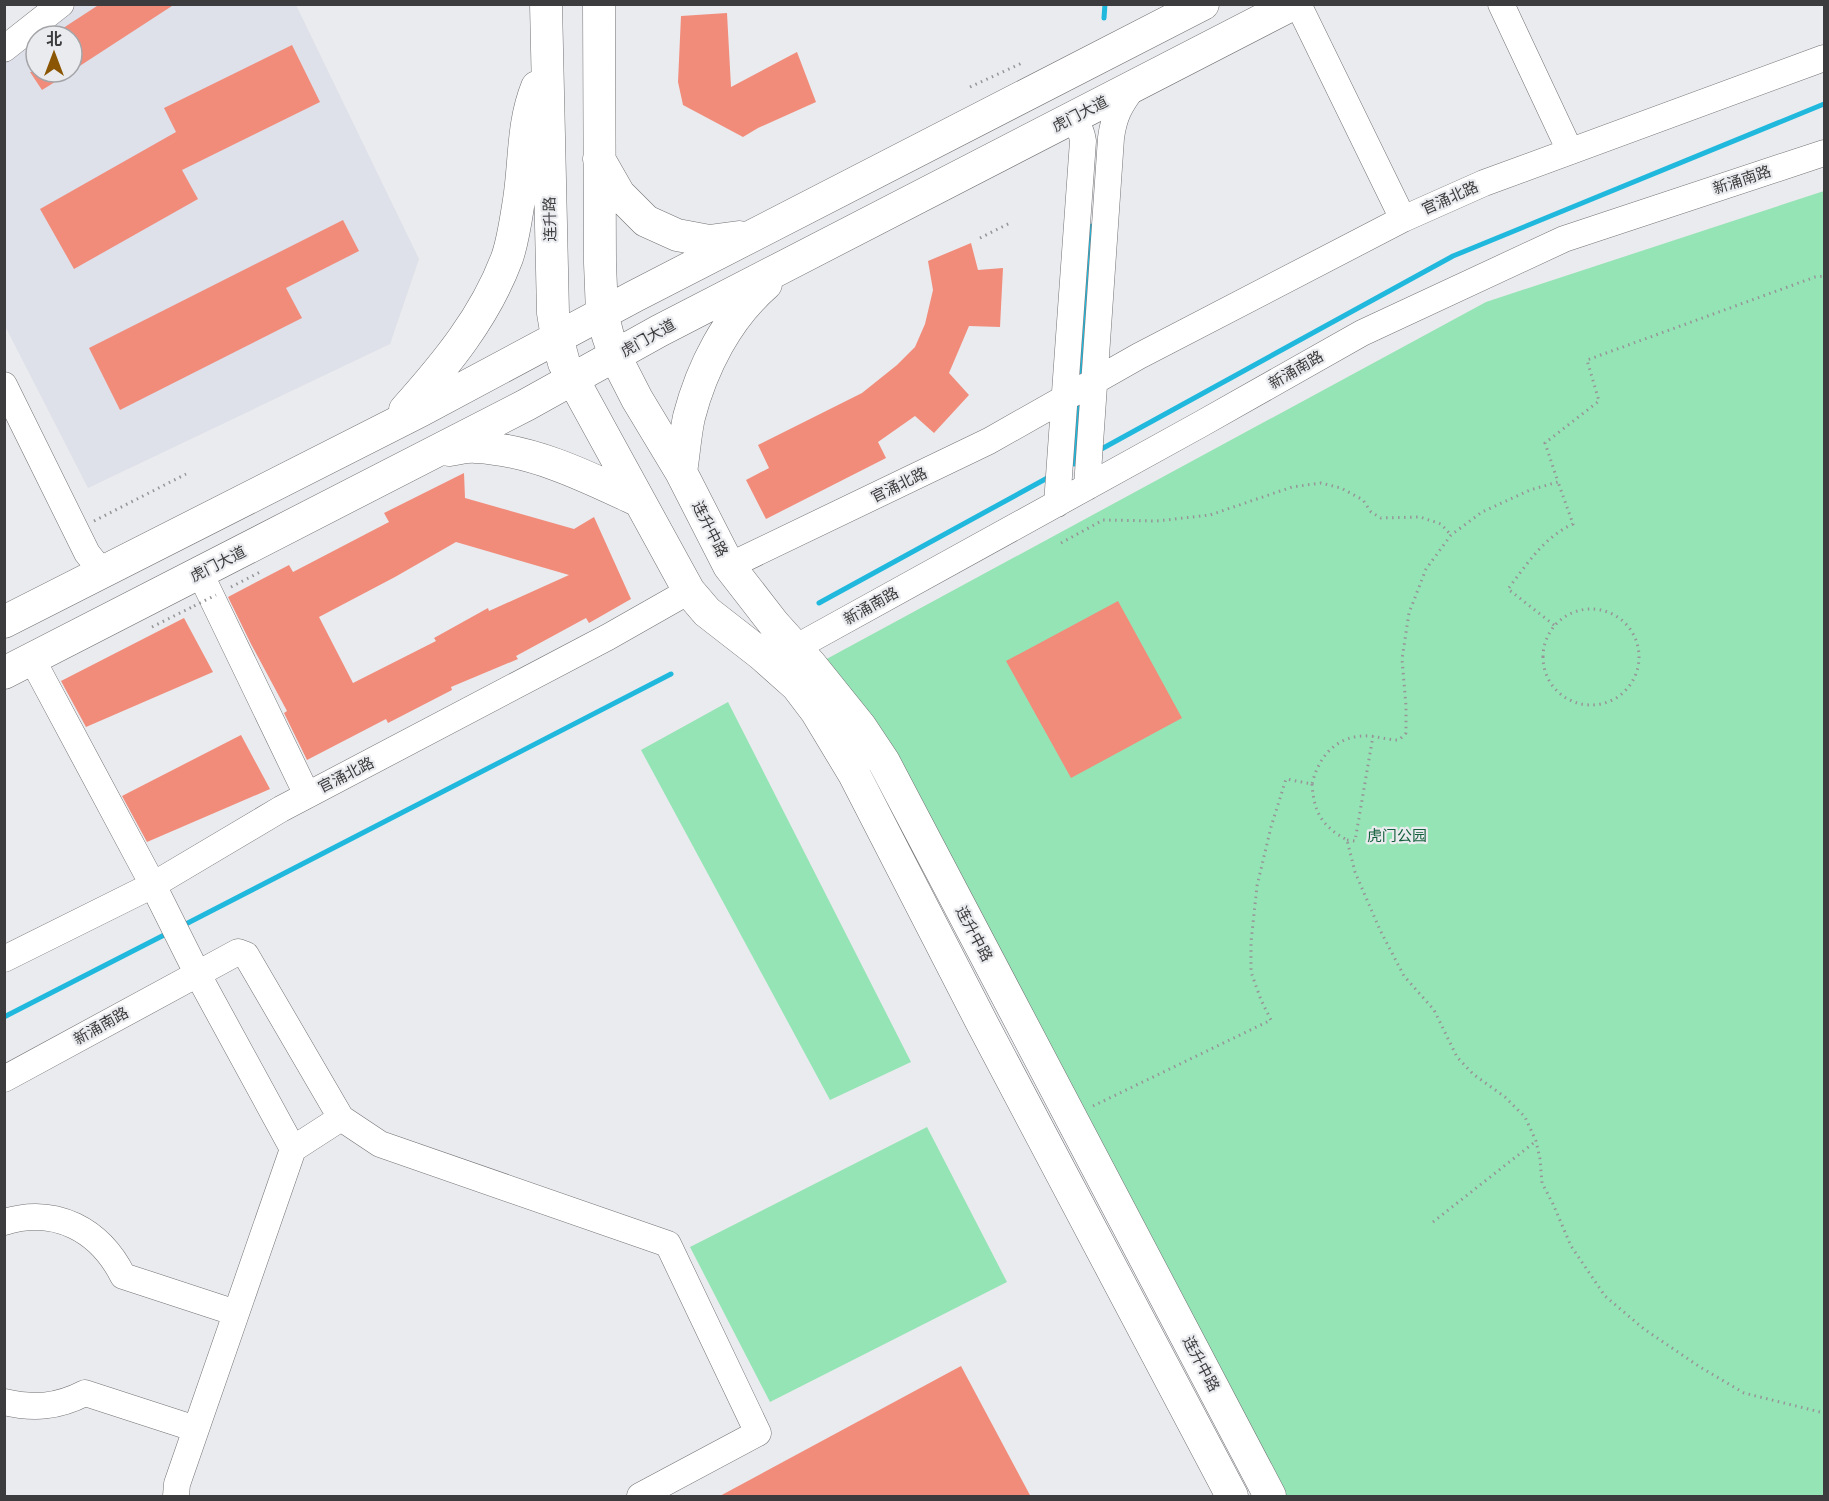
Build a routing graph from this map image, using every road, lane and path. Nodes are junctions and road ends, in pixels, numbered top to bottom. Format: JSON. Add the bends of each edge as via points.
{"nodes":[{"id":1,"x":60,"y":4,"type":"edge"},
{"id":2,"x":546,"y":4,"type":"edge"},
{"id":3,"x":598,"y":4,"type":"edge"},
{"id":4,"x":1203,"y":4,"type":"edge"},
{"id":5,"x":1293,"y":4,"type":"edge"},
{"id":6,"x":1298,"y":4,"type":"edge"},
{"id":7,"x":1501,"y":4,"type":"edge"},
{"id":8,"x":4,"y":49,"type":"edge"},
{"id":9,"x":1824,"y":58,"type":"edge"},
{"id":10,"x":547,"y":61,"type":"junction"},
{"id":11,"x":1022,"y":63,"type":"dead end"},
{"id":12,"x":1134,"y":86,"type":"junction"},
{"id":13,"x":970,"y":87,"type":"dead end"},
{"id":14,"x":1062,"y":123,"type":"junction"},
{"id":15,"x":1570,"y":151,"type":"junction"},
{"id":16,"x":1824,"y":153,"type":"edge"},
{"id":17,"x":599,"y":159,"type":"junction"},
{"id":18,"x":1403,"y":219,"type":"junction"},
{"id":19,"x":1010,"y":223,"type":"dead end"},
{"id":20,"x":755,"y":235,"type":"junction"},
{"id":21,"x":980,"y":238,"type":"dead end"},
{"id":22,"x":786,"y":265,"type":"junction"},
{"id":23,"x":1824,"y":276,"type":"edge"},
{"id":24,"x":602,"y":313,"type":"junction"},
{"id":25,"x":557,"y":337,"type":"junction"},
{"id":26,"x":615,"y":356,"type":"junction"},
{"id":27,"x":572,"y":380,"type":"junction"},
{"id":28,"x":1094,"y":380,"type":"junction"},
{"id":29,"x":4,"y":385,"type":"edge"},
{"id":30,"x":1064,"y":408,"type":"junction"},
{"id":31,"x":390,"y":426,"type":"junction"},
{"id":32,"x":436,"y":452,"type":"junction"},
{"id":33,"x":681,"y":472,"type":"junction"},
{"id":34,"x":186,"y":474,"type":"dead end"},
{"id":35,"x":1088,"y":478,"type":"junction"},
{"id":36,"x":1558,"y":482,"type":"junction"},
{"id":37,"x":1057,"y":495,"type":"junction"},
{"id":38,"x":639,"y":501,"type":"junction"},
{"id":39,"x":93,"y":522,"type":"dead end"},
{"id":40,"x":1451,"y":535,"type":"junction"},
{"id":41,"x":1061,"y":543,"type":"dead end"},
{"id":42,"x":729,"y":567,"type":"junction"},
{"id":43,"x":262,"y":571,"type":"dead end"},
{"id":44,"x":102,"y":572,"type":"junction"},
{"id":45,"x":208,"y":584,"type":"junction"},
{"id":46,"x":225,"y":590,"type":"dead end"},
{"id":47,"x":688,"y":591,"type":"junction"},
{"id":48,"x":4,"y":622,"type":"edge"},
{"id":49,"x":1554,"y":625,"type":"junction"},
{"id":50,"x":152,"y":627,"type":"dead end"},
{"id":51,"x":795,"y":648,"type":"junction"},
{"id":52,"x":32,"y":659,"type":"junction"},
{"id":53,"x":4,"y":673,"type":"edge"},
{"id":54,"x":1373,"y":736,"type":"junction"},
{"id":55,"x":1312,"y":784,"type":"junction"},
{"id":56,"x":307,"y":795,"type":"junction"},
{"id":57,"x":1347,"y":840,"type":"junction"},
{"id":58,"x":158,"y":894,"type":"junction"},
{"id":59,"x":4,"y":959,"type":"edge"},
{"id":60,"x":192,"y":964,"type":"junction"},
{"id":61,"x":4,"y":1079,"type":"edge"},
{"id":62,"x":1088,"y":1108,"type":"dead end"},
{"id":63,"x":341,"y":1118,"type":"junction"},
{"id":64,"x":1536,"y":1142,"type":"junction"},
{"id":65,"x":293,"y":1149,"type":"junction"},
{"id":66,"x":4,"y":1222,"type":"edge"},
{"id":67,"x":1433,"y":1222,"type":"dead end"},
{"id":68,"x":236,"y":1313,"type":"junction"},
{"id":69,"x":4,"y":1402,"type":"edge"},
{"id":70,"x":1824,"y":1413,"type":"edge"},
{"id":71,"x":196,"y":1429,"type":"junction"},
{"id":72,"x":176,"y":1497,"type":"edge"},
{"id":73,"x":640,"y":1497,"type":"edge"},
{"id":74,"x":1232,"y":1497,"type":"edge"},
{"id":75,"x":1270,"y":1497,"type":"edge"}],
"edges":[{"from":1,"to":8,"type":"street"},
{"from":2,"to":10,"type":"main road","name":"连升路"},
{"from":3,"to":17,"type":"main road"},
{"from":4,"to":20,"type":"main road"},
{"from":5,"to":12,"type":"main road","name":"虎门大道"},
{"from":6,"to":18,"type":"street"},
{"from":7,"to":15,"type":"street"},
{"from":9,"to":15,"type":"street","name":"官涌北路"},
{"from":10,"to":25,"type":"main road","name":"连升路","via":[[553,313]]},
{"from":10,"to":31,"type":"main road","via":[[532,99],[508,256],[492,294],[470,331]]},
{"from":11,"to":13,"type":"path"},
{"from":12,"to":14,"type":"main road","name":"虎门大道"},
{"from":12,"to":28,"type":"street","via":[[1120,105],[1111,138]]},
{"from":14,"to":22,"type":"main road","name":"虎门大道"},
{"from":14,"to":30,"type":"street","via":[[1078,127],[1083,141]]},
{"from":15,"to":18,"type":"street","name":"官涌北路"},
{"from":16,"to":35,"type":"street","name":"新涌南路","via":[[1564,239],[1362,333]]},
{"from":17,"to":20,"type":"main road","via":[[619,194],[646,220],[677,234],[709,241]]},
{"from":17,"to":24,"type":"main road"},
{"from":18,"to":28,"type":"street","name":"官涌北路"},
{"from":19,"to":21,"type":"path"},
{"from":20,"to":24,"type":"main road"},
{"from":22,"to":26,"type":"main road","name":"虎门大道"},
{"from":22,"to":33,"type":"main road","via":[[751,297],[723,335],[702,375],[688,419]]},
{"from":23,"to":36,"type":"path","via":[[1587,360],[1599,401],[1545,442]]},
{"from":24,"to":25,"type":"main road"},
{"from":24,"to":26,"type":"main road"},
{"from":25,"to":27,"type":"main road","name":"连升路"},
{"from":25,"to":31,"type":"main road"},
{"from":26,"to":27,"type":"main road","name":"虎门大道"},
{"from":26,"to":33,"type":"main road","name":"连升中路"},
{"from":27,"to":32,"type":"main road","name":"虎门大道"},
{"from":27,"to":38,"type":"main road","name":"连升路"},
{"from":28,"to":30,"type":"street","name":"官涌北路"},
{"from":28,"to":35,"type":"street"},
{"from":29,"to":44,"type":"street","via":[[87,553]]},
{"from":30,"to":37,"type":"street"},
{"from":30,"to":42,"type":"street","name":"官涌北路"},
{"from":31,"to":44,"type":"main road"},
{"from":32,"to":38,"type":"main road","via":[[474,447],[523,453]]},
{"from":32,"to":45,"type":"main road","name":"虎门大道"},
{"from":33,"to":42,"type":"main road","name":"连升中路"},
{"from":34,"to":39,"type":"path"},
{"from":35,"to":37,"type":"street","name":"新涌南路"},
{"from":36,"to":40,"type":"path","via":[[1482,512]]},
{"from":36,"to":49,"type":"path","via":[[1573,524],[1557,531],[1508,589]]},
{"from":37,"to":51,"type":"street","name":"新涌南路"},
{"from":38,"to":47,"type":"main road"},
{"from":40,"to":41,"type":"path","via":[[1441,524],[1420,517],[1381,518],[1363,500],[1321,483],[1292,487],[1210,515],[1157,521],[1103,520]]},
{"from":40,"to":54,"type":"path","via":[[1426,569],[1409,613],[1402,659],[1406,733],[1398,740]]},
{"from":42,"to":51,"type":"main road","name":"连升中路"},
{"from":43,"to":46,"type":"path"},
{"from":44,"to":48,"type":"main road"},
{"from":45,"to":50,"type":"path","bridge":true,"via":[[194,606]]},
{"from":45,"to":52,"type":"main road","name":"虎门大道"},
{"from":45,"to":56,"type":"street"},
{"from":47,"to":56,"type":"street","name":"官涌北路"},
{"from":47,"to":74,"type":"main road","via":[[707,612],[797,686],[839,749]]},
{"from":49,"to":49,"type":"path","via":[[1577,611],[1593,609],[1610,613],[1623,622],[1634,635],[1638,650],[1638,665],[1624,692],[1596,705],[1566,699],[1554,689],[1542,661]]},
{"from":51,"to":75,"type":"main road","name":"连升中路","via":[[860,726],[884,762]]},
{"from":52,"to":53,"type":"main road","name":"虎门大道"},
{"from":52,"to":58,"type":"street"},
{"from":54,"to":55,"type":"path","via":[[1358,736],[1336,744],[1323,757]]},
{"from":54,"to":57,"type":"path","via":[[1355,842]]},
{"from":55,"to":57,"type":"path","via":[[1314,805],[1321,820]]},
{"from":55,"to":62,"type":"path","via":[[1286,779],[1257,886],[1251,972],[1271,1020]]},
{"from":56,"to":58,"type":"street","name":"官涌北路"},
{"from":57,"to":64,"type":"path","via":[[1355,872],[1404,976],[1434,1010],[1457,1057],[1525,1117]]},
{"from":58,"to":59,"type":"street","name":"官涌北路"},
{"from":58,"to":60,"type":"street"},
{"from":60,"to":61,"type":"street","name":"新涌南路"},
{"from":60,"to":63,"type":"street","name":"新涌南路","via":[[238,952],[246,955]]},
{"from":60,"to":65,"type":"street"},
{"from":63,"to":65,"type":"street"},
{"from":63,"to":73,"type":"street","via":[[380,1144],[668,1244],[758,1433]]},
{"from":64,"to":67,"type":"path"},
{"from":64,"to":70,"type":"path","via":[[1542,1183],[1571,1246],[1605,1296],[1644,1329],[1744,1393]]},
{"from":65,"to":68,"type":"street"},
{"from":66,"to":68,"type":"street","via":[[31,1217],[64,1222],[93,1237],[123,1276]]},
{"from":68,"to":71,"type":"street"},
{"from":69,"to":71,"type":"street","via":[[29,1407],[54,1405],[85,1393]]},
{"from":71,"to":72,"type":"street"}]}
